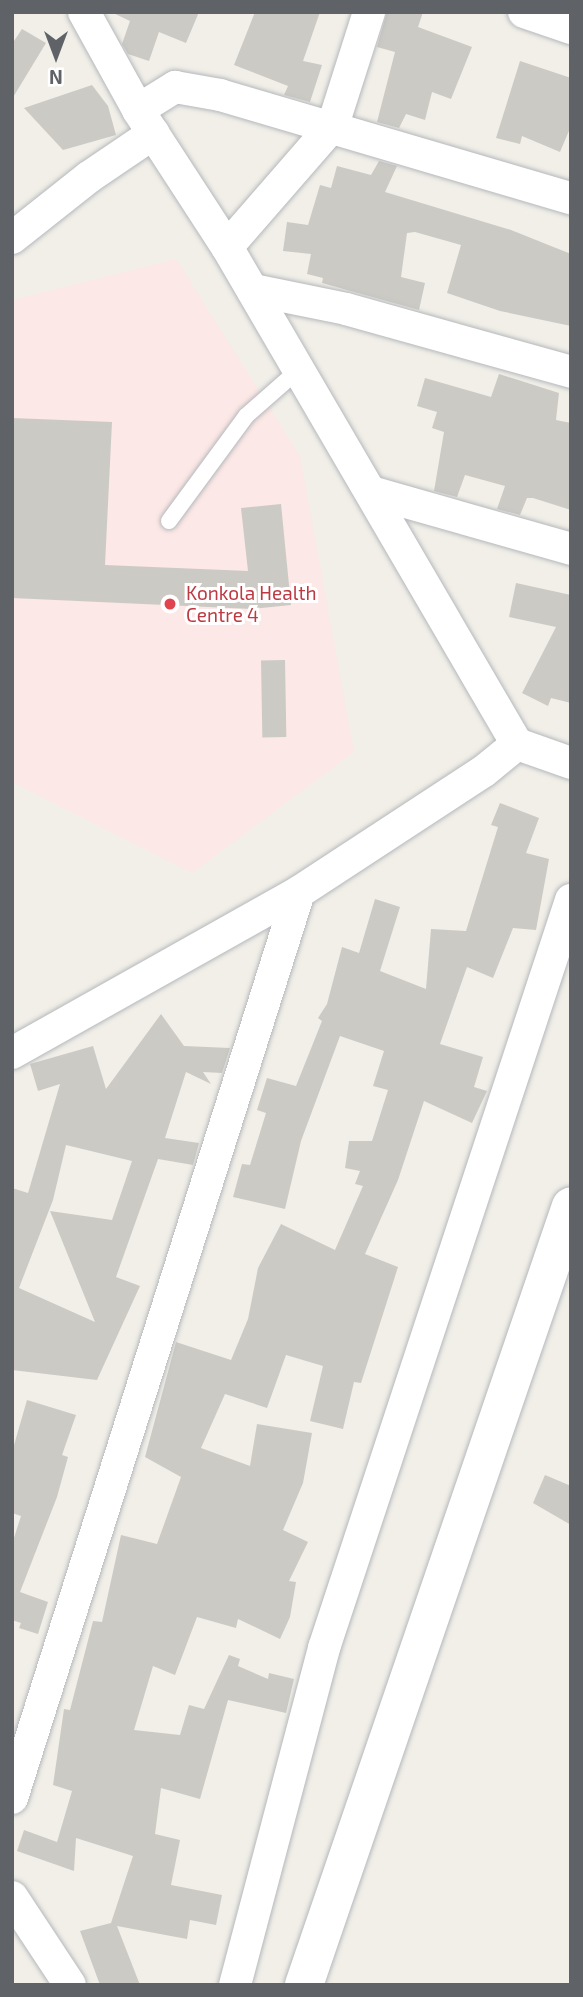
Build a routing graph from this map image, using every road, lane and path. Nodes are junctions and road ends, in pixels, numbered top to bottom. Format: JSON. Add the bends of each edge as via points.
{"nodes":[{"id":1,"x":84,"y":12,"type":"edge"},
{"id":2,"x":369,"y":12,"type":"edge"},
{"id":3,"x":524,"y":12,"type":"edge"},
{"id":4,"x":571,"y":28,"type":"edge"},
{"id":5,"x":146,"y":122,"type":"junction"},
{"id":6,"x":333,"y":125,"type":"junction"},
{"id":7,"x":571,"y":198,"type":"edge"},
{"id":8,"x":12,"y":238,"type":"edge"},
{"id":9,"x":228,"y":247,"type":"junction"},
{"id":10,"x":253,"y":290,"type":"junction"},
{"id":11,"x":296,"y":372,"type":"junction"},
{"id":12,"x":571,"y":372,"type":"edge"},
{"id":13,"x":371,"y":492,"type":"junction"},
{"id":14,"x":169,"y":521,"type":"dead end"},
{"id":15,"x":571,"y":549,"type":"edge"},
{"id":16,"x":517,"y":744,"type":"junction"},
{"id":17,"x":571,"y":763,"type":"edge"},
{"id":18,"x":299,"y":891,"type":"junction"},
{"id":19,"x":571,"y":900,"type":"edge"},
{"id":20,"x":12,"y":1053,"type":"edge"},
{"id":21,"x":571,"y":1206,"type":"edge"},
{"id":22,"x":12,"y":1798,"type":"edge"},
{"id":23,"x":12,"y":1897,"type":"edge"},
{"id":24,"x":70,"y":1985,"type":"edge"},
{"id":25,"x":235,"y":1985,"type":"edge"},
{"id":26,"x":304,"y":1985,"type":"edge"}],
"edges":[{"from":1,"to":5,"type":"street"},
{"from":2,"to":6,"type":"street"},
{"from":3,"to":4,"type":"street"},
{"from":5,"to":6,"type":"street","via":[[175,87]]},
{"from":5,"to":8,"type":"street","via":[[89,177]]},
{"from":5,"to":9,"type":"street"},
{"from":6,"to":7,"type":"street"},
{"from":6,"to":9,"type":"street"},
{"from":9,"to":10,"type":"street"},
{"from":10,"to":11,"type":"street"},
{"from":10,"to":12,"type":"street","via":[[346,309]]},
{"from":11,"to":13,"type":"street"},
{"from":11,"to":14,"type":"lane","via":[[246,416]]},
{"from":13,"to":15,"type":"street"},
{"from":13,"to":16,"type":"street"},
{"from":16,"to":17,"type":"street"},
{"from":16,"to":18,"type":"street","via":[[484,771]]},
{"from":18,"to":20,"type":"street"},
{"from":18,"to":22,"type":"street"},
{"from":19,"to":25,"type":"street","via":[[324,1648]]},
{"from":21,"to":26,"type":"street"},
{"from":23,"to":24,"type":"street"}]}
